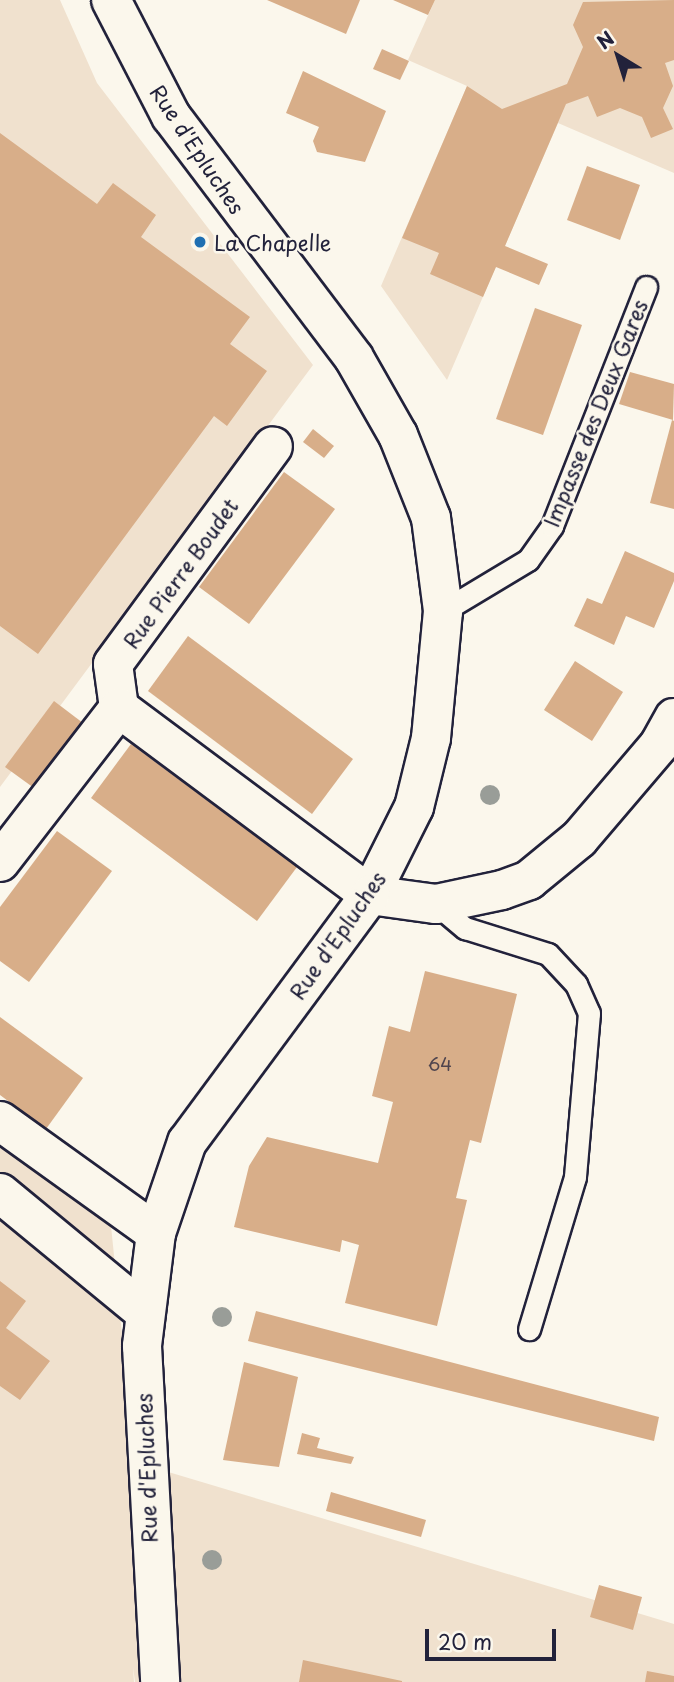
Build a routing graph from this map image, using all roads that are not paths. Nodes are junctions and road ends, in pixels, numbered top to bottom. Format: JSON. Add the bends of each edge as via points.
{"nodes":[{"id":1,"x":111,"y":0,"type":"edge"},
{"id":2,"x":646,"y":287,"type":"dead end"},
{"id":3,"x":273,"y":446,"type":"dead end"},
{"id":4,"x":443,"y":611,"type":"junction"},
{"id":5,"x":119,"y":708,"type":"junction"},
{"id":6,"x":674,"y":718,"type":"edge"},
{"id":7,"x":0,"y":862,"type":"edge"},
{"id":8,"x":370,"y":895,"type":"junction"},
{"id":9,"x":436,"y":904,"type":"junction"},
{"id":10,"x":0,"y":1121,"type":"edge"},
{"id":11,"x":0,"y":1193,"type":"edge"},
{"id":12,"x":156,"y":1233,"type":"junction"},
{"id":13,"x":144,"y":1311,"type":"junction"},
{"id":14,"x":529,"y":1329,"type":"dead end"},
{"id":15,"x":160,"y":1682,"type":"edge"}],
"edges":[{"from":1,"to":4,"type":"street","name":"Rue d'Epluches","via":[[171,116],[354,358],[398,435],[431,518]]},
{"from":2,"to":4,"type":"lane","name":"Impasse des Deux Gares","via":[[552,526],[528,560]]},
{"from":3,"to":5,"type":"street","name":"Rue Pierre Boudet","via":[[113,664]]},
{"from":4,"to":8,"type":"street","name":"Rue d'Epluches","via":[[431,737],[414,807]]},
{"from":5,"to":7,"type":"street"},
{"from":5,"to":8,"type":"street"},
{"from":6,"to":9,"type":"street","via":[[659,745],[579,839],[529,880]]},
{"from":8,"to":9,"type":"street"},
{"from":8,"to":12,"type":"street","name":"Rue d'Epluches","via":[[187,1142]]},
{"from":9,"to":14,"type":"lane","via":[[465,928],[548,954],[576,984],[589,1013],[575,1177]]},
{"from":10,"to":12,"type":"street"},
{"from":11,"to":13,"type":"street"},
{"from":12,"to":13,"type":"street","name":"Rue d'Epluches"},
{"from":13,"to":15,"type":"street","name":"Rue d'Epluches","via":[[146,1509]]}]}
